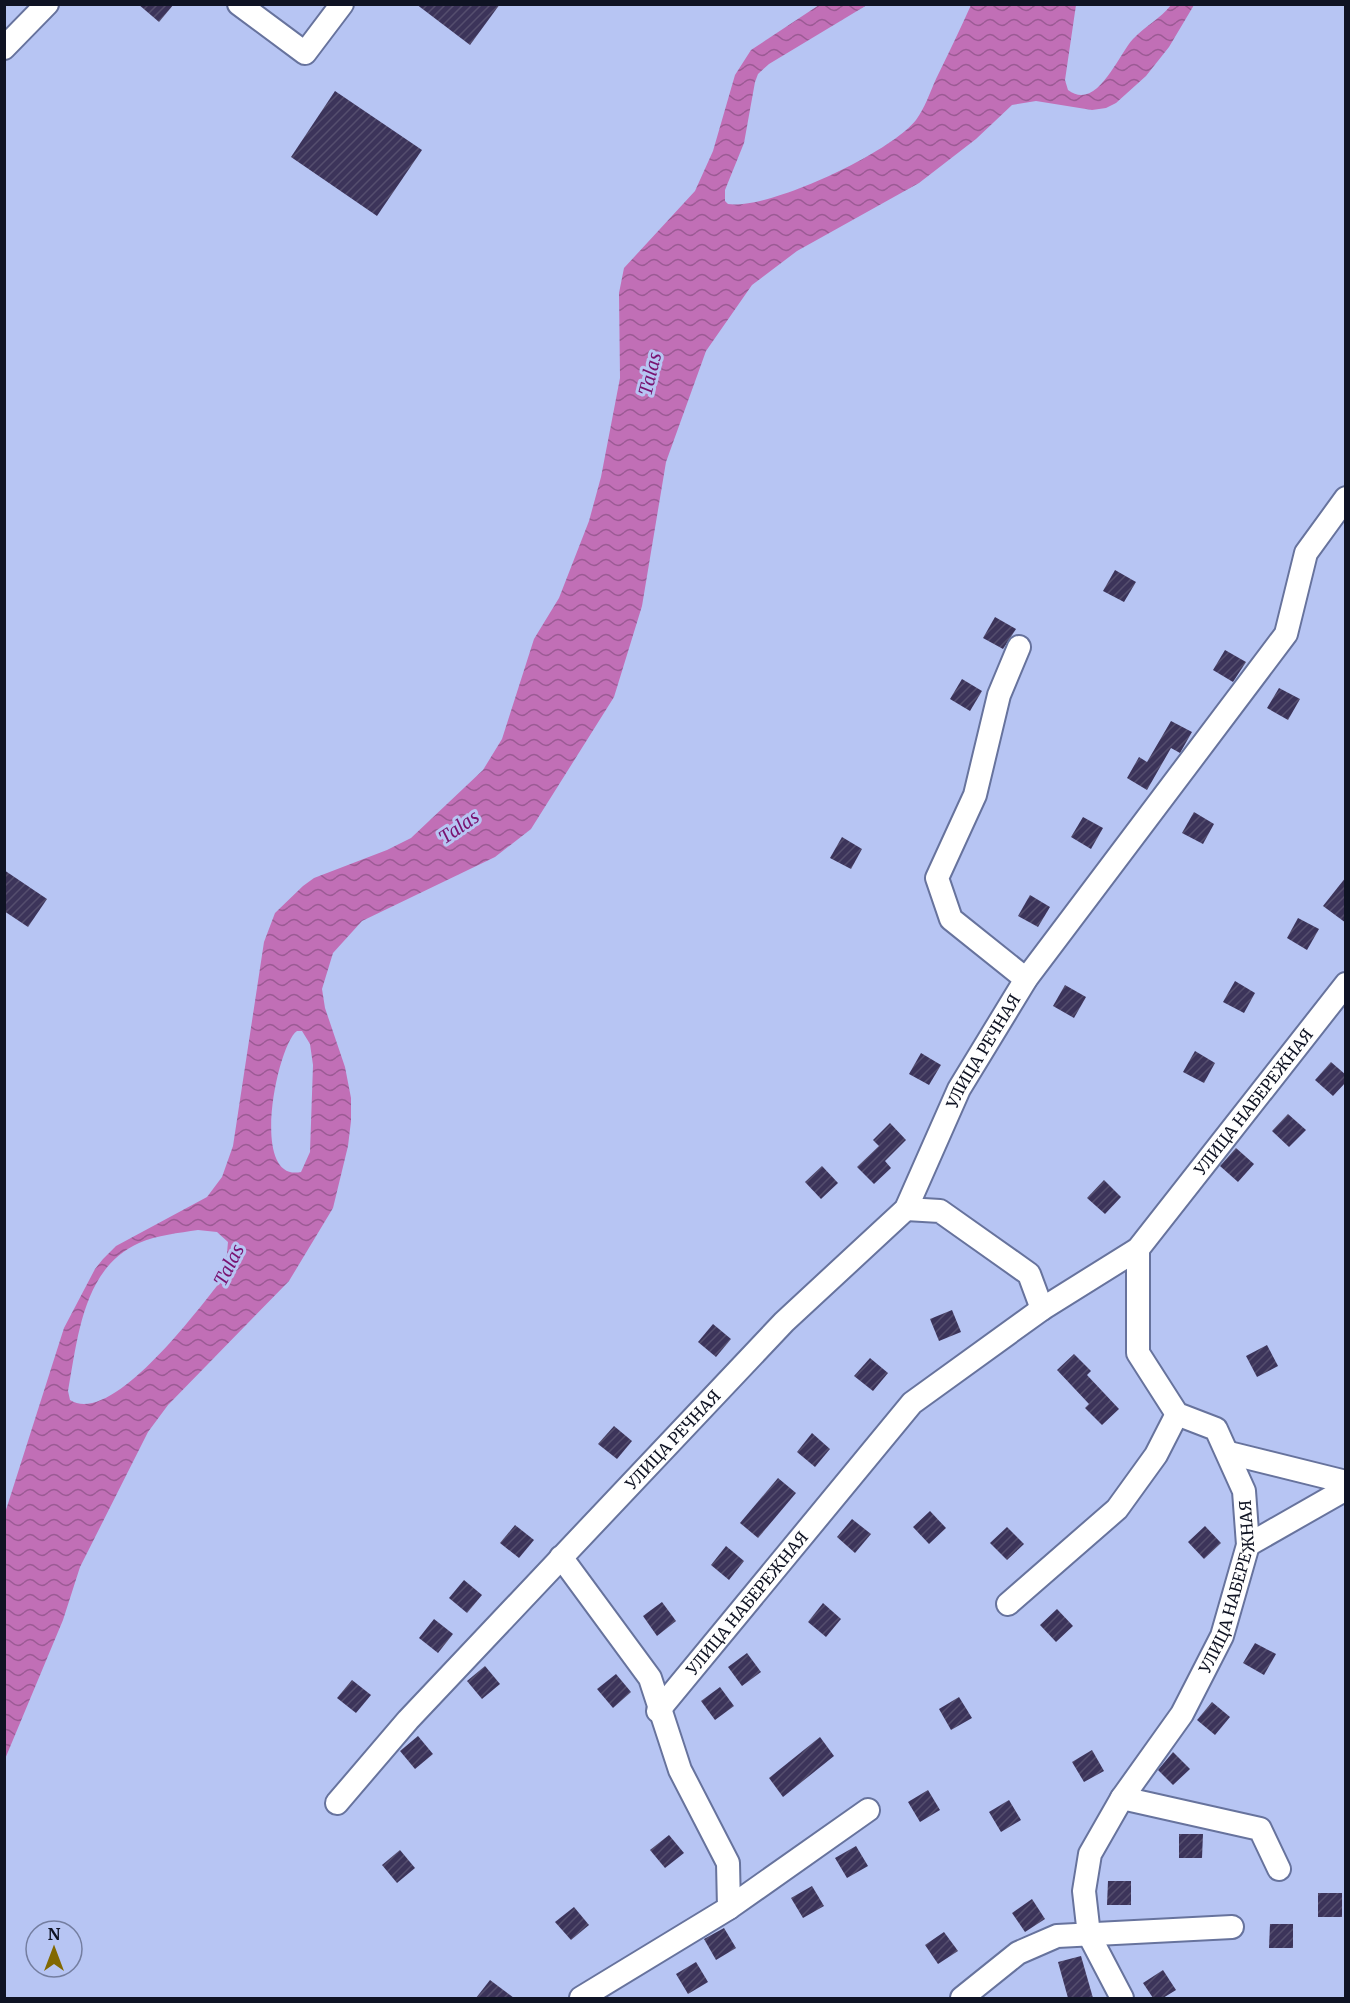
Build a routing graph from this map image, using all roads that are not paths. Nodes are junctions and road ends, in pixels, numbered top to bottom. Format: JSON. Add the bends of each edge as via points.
{"nodes":[{"id":1,"x":47,"y":4,"type":"edge"},
{"id":2,"x":239,"y":4,"type":"edge"},
{"id":3,"x":342,"y":4,"type":"edge"},
{"id":4,"x":4,"y":48,"type":"edge"},
{"id":5,"x":1346,"y":498,"type":"edge"},
{"id":6,"x":1019,"y":647,"type":"dead end"},
{"id":7,"x":1026,"y":980,"type":"junction"},
{"id":8,"x":1346,"y":984,"type":"edge"},
{"id":9,"x":906,"y":1209,"type":"junction"},
{"id":10,"x":1138,"y":1249,"type":"junction"},
{"id":11,"x":1042,"y":1309,"type":"junction"},
{"id":12,"x":1177,"y":1414,"type":"junction"},
{"id":13,"x":1228,"y":1453,"type":"junction"},
{"id":14,"x":1346,"y":1482,"type":"edge"},
{"id":15,"x":1346,"y":1489,"type":"edge"},
{"id":16,"x":1248,"y":1545,"type":"junction"},
{"id":17,"x":561,"y":1557,"type":"junction"},
{"id":18,"x":1008,"y":1604,"type":"dead end"},
{"id":19,"x":658,"y":1711,"type":"junction"},
{"id":20,"x":1122,"y":1798,"type":"junction"},
{"id":21,"x":337,"y":1803,"type":"dead end"},
{"id":22,"x":868,"y":1810,"type":"dead end"},
{"id":23,"x":1279,"y":1869,"type":"dead end"},
{"id":24,"x":729,"y":1908,"type":"junction"},
{"id":25,"x":1232,"y":1927,"type":"dead end"},
{"id":26,"x":1089,"y":1935,"type":"junction"},
{"id":27,"x":581,"y":1998,"type":"edge"},
{"id":28,"x":962,"y":1998,"type":"edge"},
{"id":29,"x":1122,"y":1998,"type":"edge"}],
"edges":[{"from":1,"to":4,"type":"street"},
{"from":2,"to":3,"type":"street","via":[[304,53]]},
{"from":5,"to":7,"type":"street","name":"УЛИЦА РЕЧНАЯ","via":[[1306,553],[1286,634]]},
{"from":6,"to":7,"type":"street","via":[[999,695],[975,795],[937,878],[951,919]]},
{"from":7,"to":9,"type":"street","name":"УЛИЦА РЕЧНАЯ","via":[[960,1089]]},
{"from":8,"to":10,"type":"street","name":"УЛИЦА НАБЕРЕЖНАЯ"},
{"from":9,"to":11,"type":"street","via":[[940,1211],[1029,1274]]},
{"from":9,"to":17,"type":"street","name":"УЛИЦА РЕЧНАЯ","via":[[784,1322]]},
{"from":10,"to":11,"type":"street","name":"УЛИЦА НАБЕРЕЖНАЯ"},
{"from":10,"to":12,"type":"street","via":[[1138,1353]]},
{"from":11,"to":19,"type":"street","name":"УЛИЦА НАБЕРЕЖНАЯ","via":[[912,1403]]},
{"from":12,"to":13,"type":"street","name":"УЛИЦА НАБЕРЕЖНАЯ","via":[[1216,1428]]},
{"from":12,"to":18,"type":"street","via":[[1156,1455],[1117,1509]]},
{"from":13,"to":14,"type":"street"},
{"from":13,"to":16,"type":"street","name":"УЛИЦА НАБЕРЕЖНАЯ","via":[[1244,1491]]},
{"from":15,"to":16,"type":"street"},
{"from":16,"to":20,"type":"street","name":"УЛИЦА НАБЕРЕЖНАЯ","via":[[1222,1635],[1182,1714]]},
{"from":17,"to":19,"type":"street","via":[[650,1678]]},
{"from":17,"to":21,"type":"street","name":"УЛИЦА РЕЧНАЯ","via":[[408,1720]]},
{"from":19,"to":24,"type":"street","via":[[680,1770],[728,1863]]},
{"from":20,"to":23,"type":"street","via":[[1260,1828]]},
{"from":20,"to":26,"type":"street","name":"УЛИЦА НАБЕРЕЖНАЯ","via":[[1090,1854],[1084,1891]]},
{"from":22,"to":24,"type":"street"},
{"from":24,"to":27,"type":"street"},
{"from":25,"to":26,"type":"street"},
{"from":26,"to":28,"type":"street","via":[[1057,1936],[1018,1953]]},
{"from":26,"to":29,"type":"street","name":"УЛИЦА НАБЕРЕЖНАЯ"}]}
